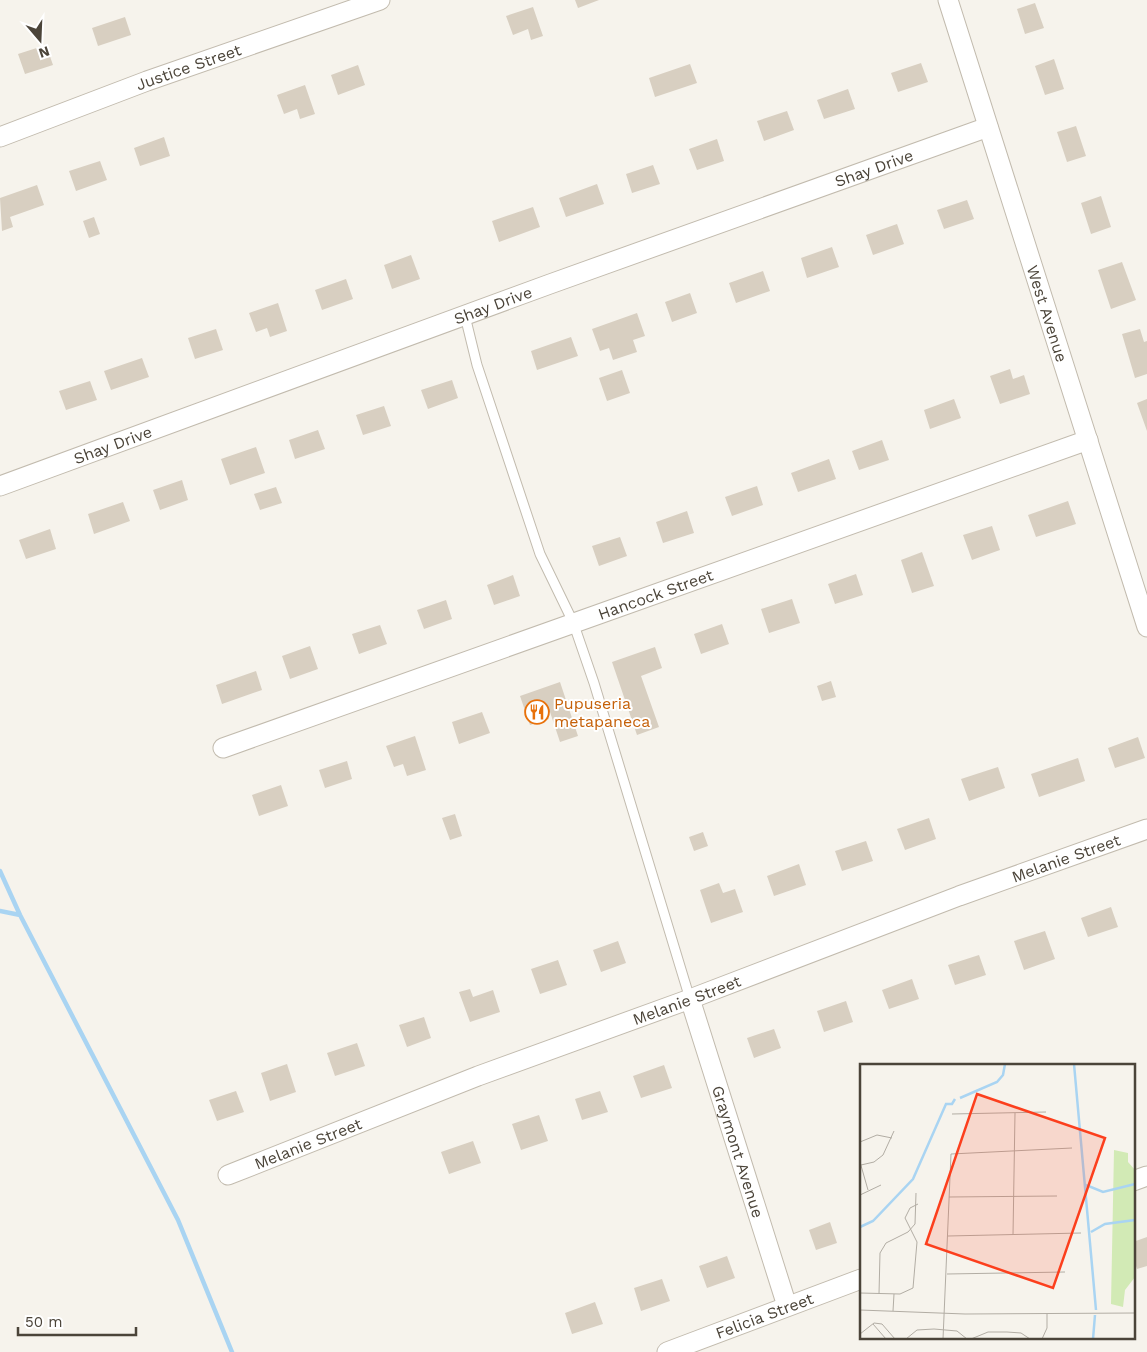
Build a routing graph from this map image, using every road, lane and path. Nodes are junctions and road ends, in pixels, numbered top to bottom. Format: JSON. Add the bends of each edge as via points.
{"nodes":[{"id":1,"x":380,"y":0,"type":"edge"},
{"id":2,"x":948,"y":0,"type":"edge"},
{"id":3,"x":988,"y":128,"type":"junction"},
{"id":4,"x":0,"y":137,"type":"edge"},
{"id":5,"x":465,"y":316,"type":"junction"},
{"id":6,"x":1088,"y":440,"type":"junction"},
{"id":7,"x":0,"y":486,"type":"edge"},
{"id":8,"x":573,"y":622,"type":"junction"},
{"id":9,"x":1147,"y":627,"type":"edge"},
{"id":10,"x":223,"y":748,"type":"dead end"},
{"id":11,"x":1147,"y":829,"type":"edge"},
{"id":12,"x":690,"y":998,"type":"junction"},
{"id":13,"x":228,"y":1175,"type":"dead end"},
{"id":14,"x":1147,"y":1176,"type":"edge"},
{"id":15,"x":1134,"y":1181,"type":"edge"},
{"id":16,"x":860,"y":1279,"type":"edge"},
{"id":17,"x":787,"y":1306,"type":"junction"},
{"id":18,"x":666,"y":1352,"type":"edge"}],
"edges":[{"from":1,"to":4,"type":"street","name":"Justice Street","via":[[147,81]]},
{"from":2,"to":3,"type":"street","name":"West Avenue"},
{"from":3,"to":5,"type":"street","name":"Shay Drive"},
{"from":3,"to":6,"type":"street","name":"West Avenue"},
{"from":5,"to":7,"type":"street","name":"Shay Drive"},
{"from":5,"to":8,"type":"lane","via":[[477,365],[540,554]]},
{"from":6,"to":8,"type":"street","name":"Hancock Street"},
{"from":6,"to":9,"type":"street","name":"West Avenue"},
{"from":8,"to":10,"type":"street","name":"Hancock Street"},
{"from":8,"to":12,"type":"lane"},
{"from":11,"to":12,"type":"street","name":"Melanie Street"},
{"from":12,"to":13,"type":"street","name":"Melanie Street","via":[[487,1072]]},
{"from":12,"to":17,"type":"street","name":"Graymont Avenue"},
{"from":14,"to":15,"type":"street"},
{"from":16,"to":17,"type":"street","name":"Felicia Street"},
{"from":17,"to":18,"type":"street","name":"Felicia Street"}]}
